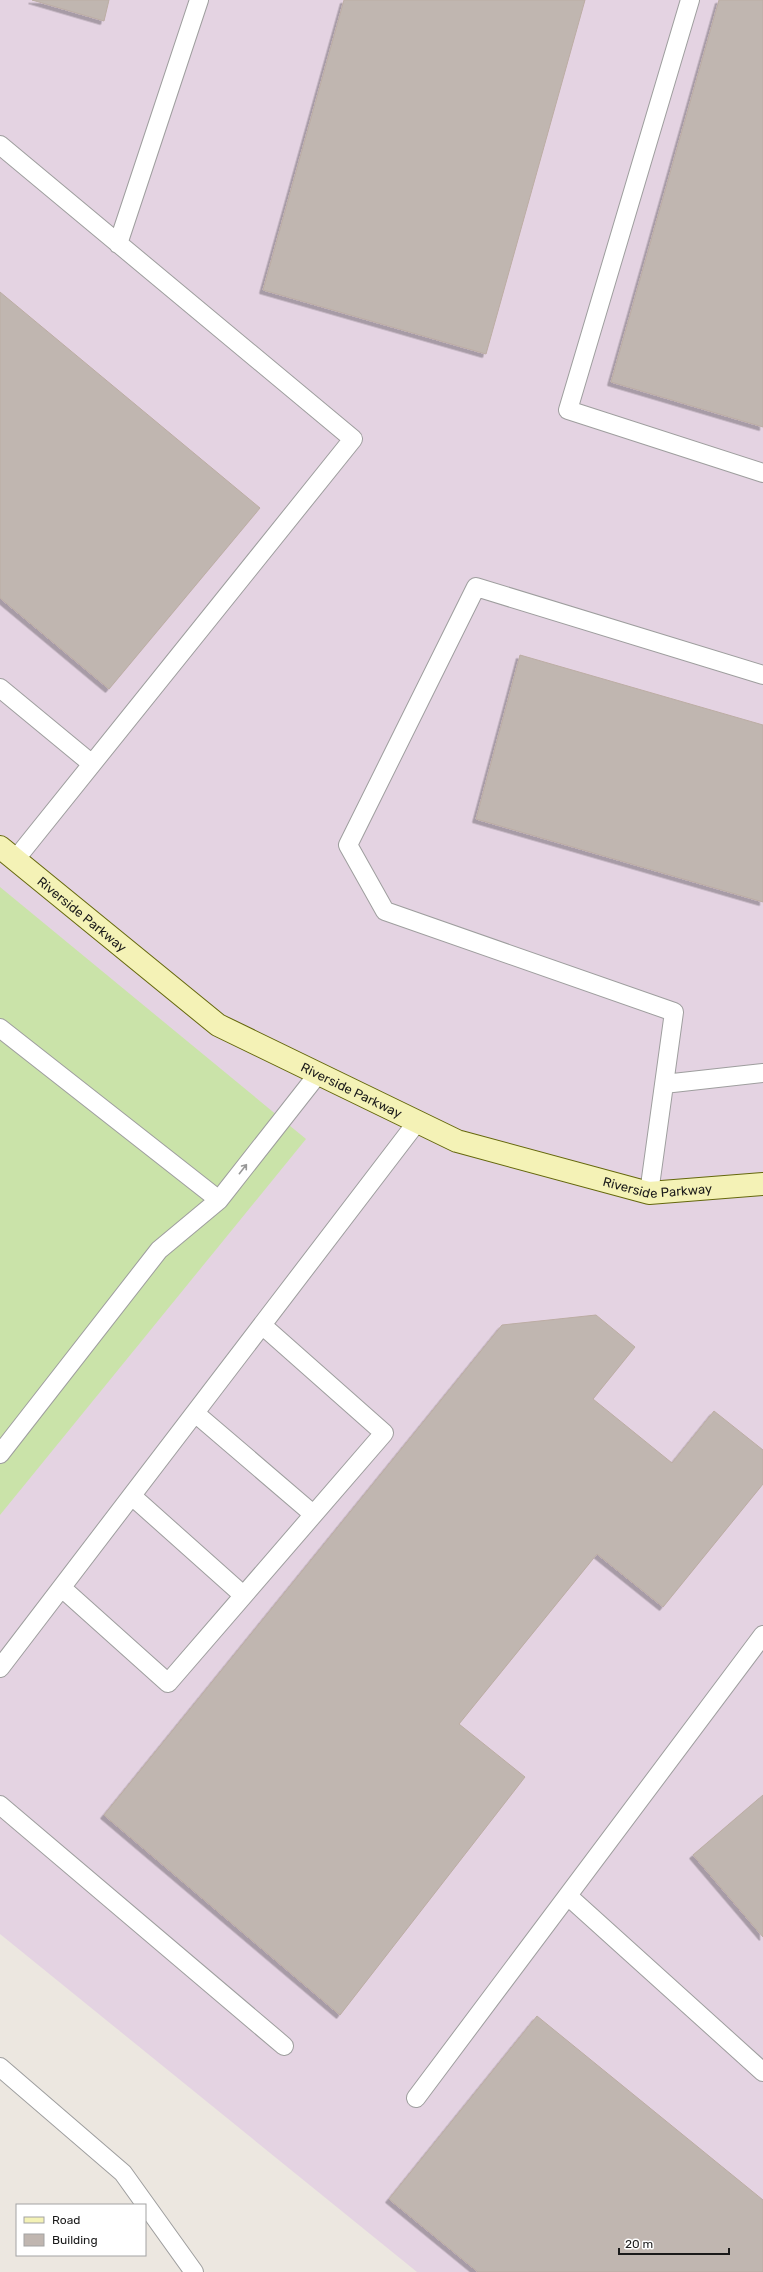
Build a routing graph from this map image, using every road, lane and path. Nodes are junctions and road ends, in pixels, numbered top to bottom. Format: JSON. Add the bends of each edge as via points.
{"nodes":[{"id":1,"x":199,"y":0,"type":"edge"},
{"id":2,"x":690,"y":0,"type":"edge"},
{"id":3,"x":0,"y":145,"type":"edge"},
{"id":4,"x":118,"y":244,"type":"junction"},
{"id":5,"x":763,"y":473,"type":"edge"},
{"id":6,"x":763,"y":675,"type":"edge"},
{"id":7,"x":0,"y":688,"type":"edge"},
{"id":8,"x":92,"y":764,"type":"junction"},
{"id":9,"x":8,"y":854,"type":"edge"},
{"id":10,"x":0,"y":1028,"type":"edge"},
{"id":11,"x":763,"y":1073,"type":"edge"},
{"id":12,"x":318,"y":1074,"type":"junction"},
{"id":13,"x":664,"y":1084,"type":"junction"},
{"id":14,"x":417,"y":1122,"type":"junction"},
{"id":15,"x":763,"y":1184,"type":"edge"},
{"id":16,"x":649,"y":1193,"type":"junction"},
{"id":17,"x":219,"y":1200,"type":"junction"},
{"id":18,"x":262,"y":1325,"type":"junction"},
{"id":19,"x":195,"y":1414,"type":"junction"},
{"id":20,"x":0,"y":1454,"type":"edge"},
{"id":21,"x":132,"y":1496,"type":"junction"},
{"id":22,"x":313,"y":1514,"type":"junction"},
{"id":23,"x":62,"y":1588,"type":"junction"},
{"id":24,"x":243,"y":1595,"type":"junction"},
{"id":25,"x":763,"y":1635,"type":"edge"},
{"id":26,"x":0,"y":1668,"type":"edge"},
{"id":27,"x":0,"y":1805,"type":"edge"},
{"id":28,"x":568,"y":1896,"type":"junction"},
{"id":29,"x":284,"y":2046,"type":"dead end"},
{"id":30,"x":0,"y":2067,"type":"edge"},
{"id":31,"x":763,"y":2072,"type":"edge"},
{"id":32,"x":416,"y":2098,"type":"dead end"},
{"id":33,"x":145,"y":2204,"type":"edge"},
{"id":34,"x":146,"y":2205,"type":"edge"},
{"id":35,"x":194,"y":2272,"type":"edge"}],
"edges":[{"from":1,"to":4,"type":"lane"},
{"from":2,"to":5,"type":"lane","via":[[568,410]]},
{"from":3,"to":4,"type":"lane"},
{"from":4,"to":8,"type":"lane","via":[[353,438]]},
{"from":6,"to":13,"type":"lane","via":[[476,587],[348,845],[385,911],[674,1012]]},
{"from":7,"to":8,"type":"lane"},
{"from":8,"to":9,"type":"lane"},
{"from":9,"to":12,"type":"street","name":"Riverside Parkway","via":[[218,1025]]},
{"from":10,"to":17,"type":"lane"},
{"from":11,"to":13,"type":"lane"},
{"from":12,"to":14,"type":"street","name":"Riverside Parkway"},
{"from":17,"to":12,"type":"lane","one_way":true},
{"from":13,"to":16,"type":"lane"},
{"from":14,"to":16,"type":"street","name":"Riverside Parkway","via":[[456,1141]]},
{"from":14,"to":18,"type":"lane"},
{"from":15,"to":16,"type":"street","name":"Riverside Parkway"},
{"from":17,"to":20,"type":"lane","via":[[159,1250]]},
{"from":18,"to":19,"type":"lane"},
{"from":18,"to":22,"type":"lane","via":[[384,1433]]},
{"from":19,"to":21,"type":"lane"},
{"from":19,"to":22,"type":"lane"},
{"from":21,"to":23,"type":"lane"},
{"from":21,"to":24,"type":"lane"},
{"from":22,"to":24,"type":"lane"},
{"from":23,"to":24,"type":"lane","via":[[168,1683]]},
{"from":23,"to":26,"type":"lane"},
{"from":25,"to":28,"type":"lane"},
{"from":27,"to":29,"type":"lane"},
{"from":28,"to":31,"type":"lane"},
{"from":28,"to":32,"type":"lane"},
{"from":30,"to":33,"type":"lane","via":[[123,2173]]},
{"from":34,"to":35,"type":"lane"}]}
